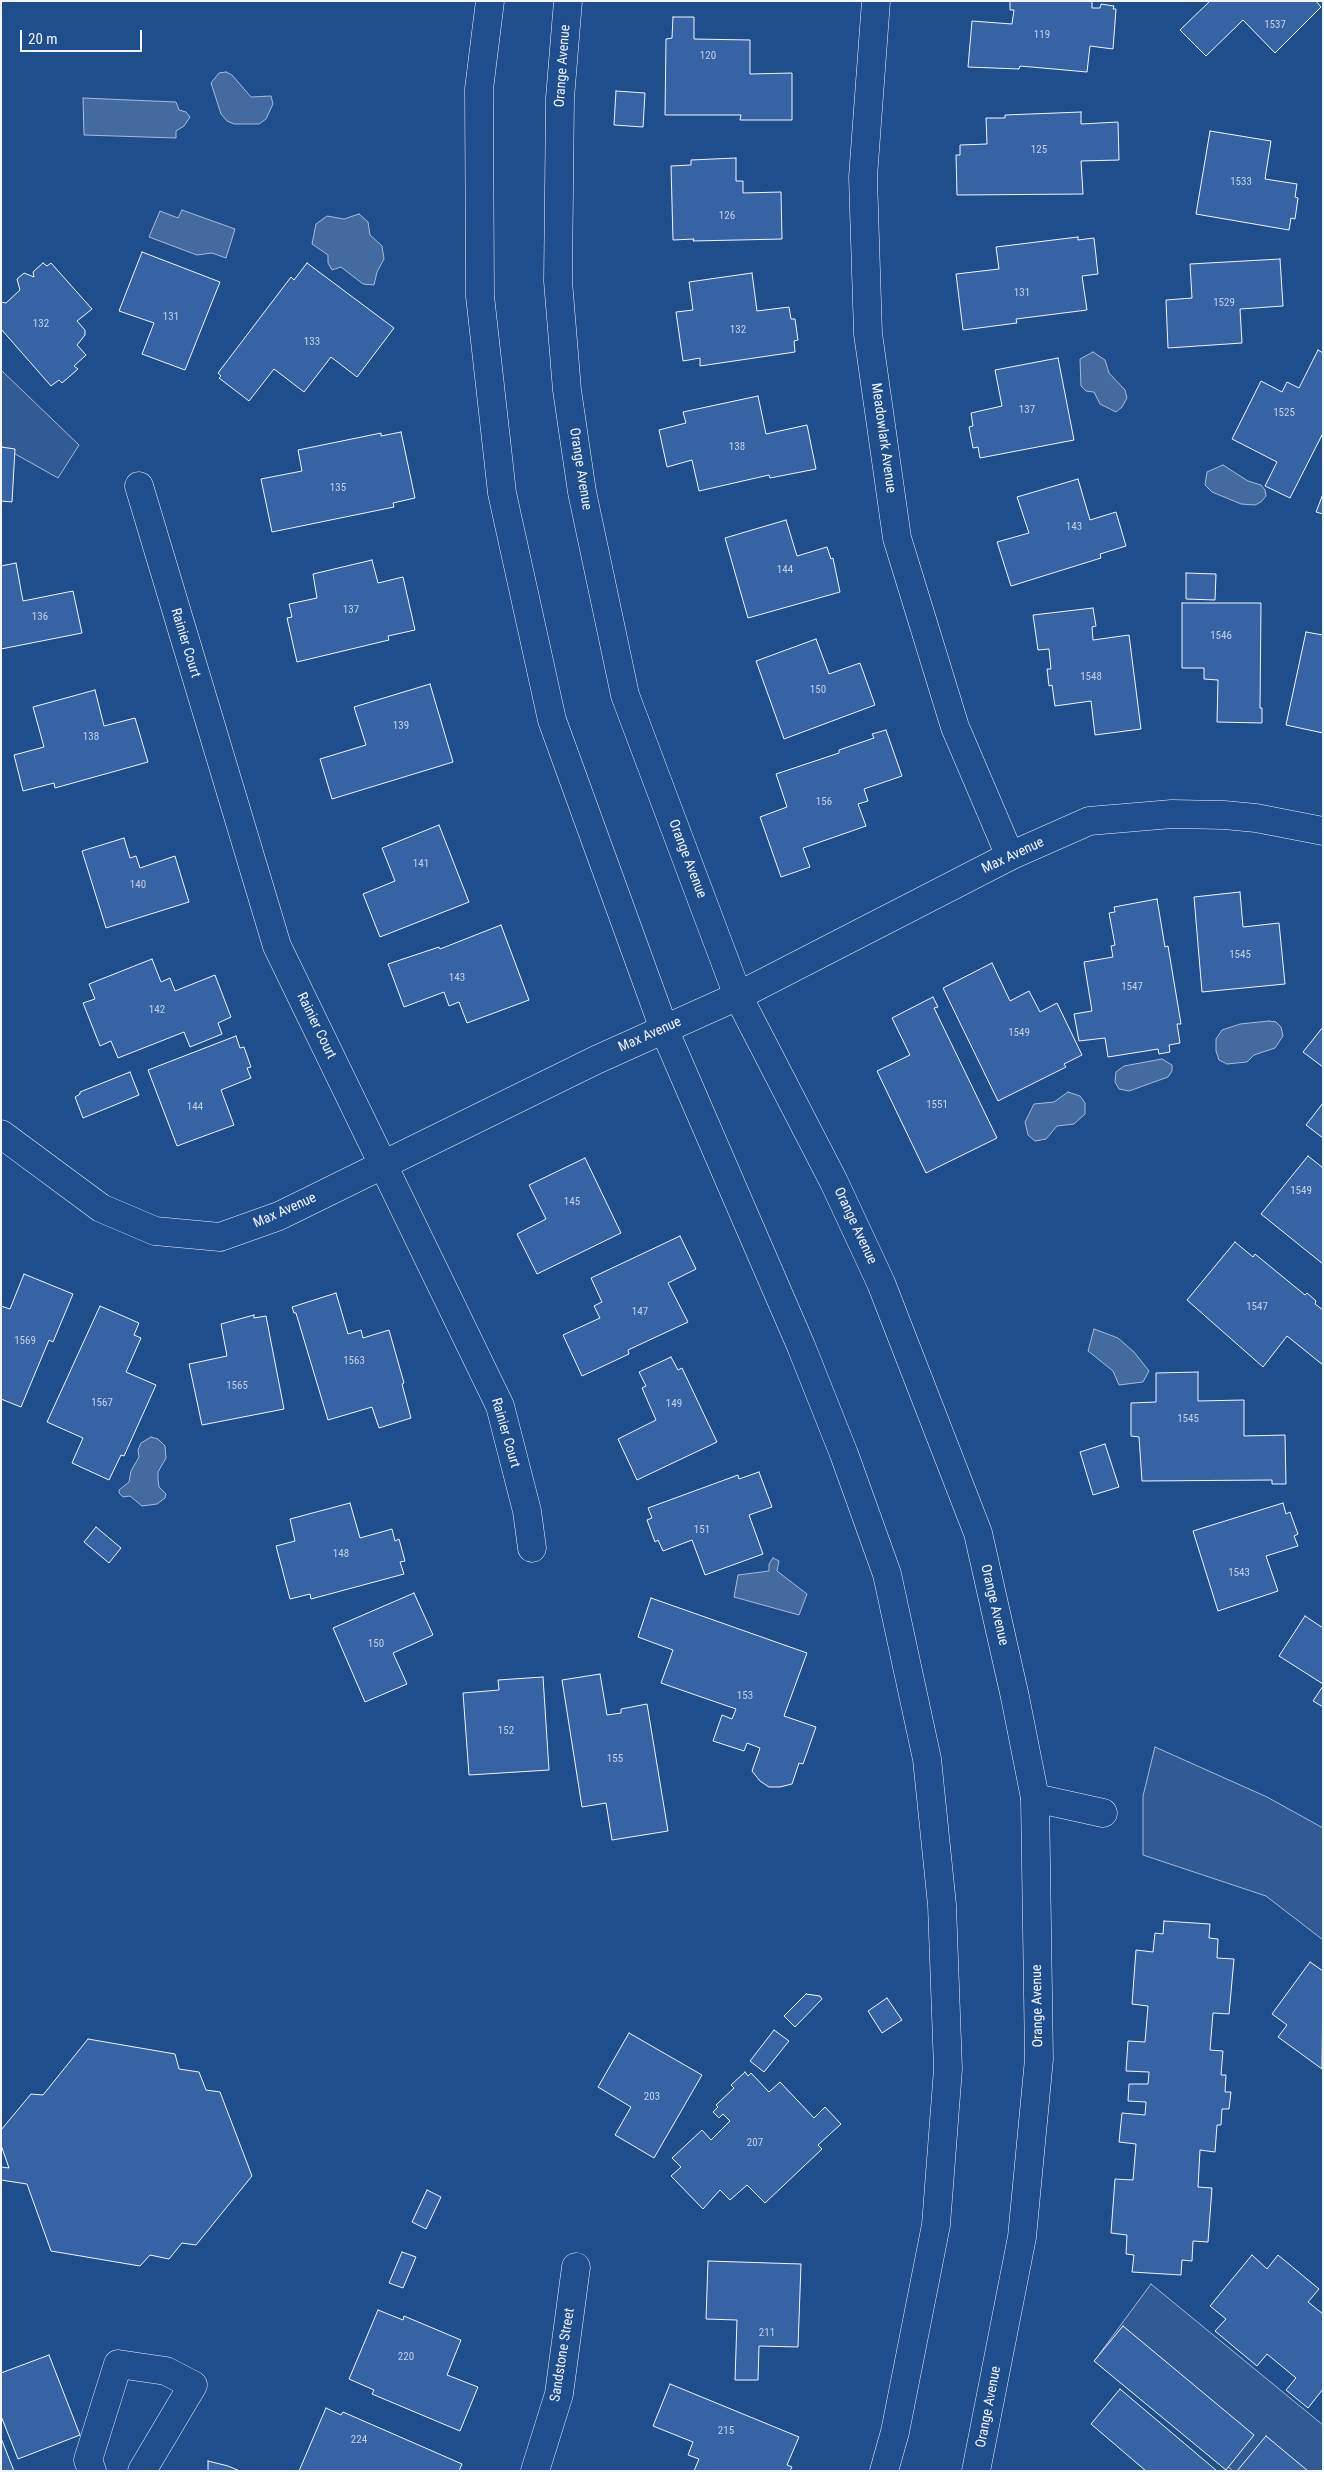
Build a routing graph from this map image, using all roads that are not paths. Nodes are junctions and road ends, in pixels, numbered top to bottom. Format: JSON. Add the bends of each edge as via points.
{"nodes":[{"id":1,"x":490,"y":1,"type":"edge"},
{"id":2,"x":568,"y":1,"type":"edge"},
{"id":3,"x":876,"y":1,"type":"edge"},
{"id":4,"x":139,"y":486,"type":"dead end"},
{"id":5,"x":1323,"y":831,"type":"edge"},
{"id":6,"x":1010,"y":856,"type":"junction"},
{"id":7,"x":738,"y":996,"type":"junction"},
{"id":8,"x":664,"y":1029,"type":"junction"},
{"id":9,"x":1,"y":1134,"type":"edge"},
{"id":10,"x":381,"y":1165,"type":"junction"},
{"id":11,"x":532,"y":1548,"type":"dead end"},
{"id":12,"x":1035,"y":1798,"type":"junction"},
{"id":13,"x":1103,"y":1813,"type":"dead end"},
{"id":14,"x":576,"y":2267,"type":"dead end"},
{"id":15,"x":92,"y":2471,"type":"edge"},
{"id":16,"x":142,"y":2471,"type":"edge"},
{"id":17,"x":535,"y":2471,"type":"edge"},
{"id":18,"x":884,"y":2471,"type":"edge"},
{"id":19,"x":976,"y":2471,"type":"edge"}],
"edges":[{"from":1,"to":8,"type":"main road","via":[[479,89],[480,296],[502,493],[552,720]]},
{"from":2,"to":7,"type":"main road","name":"Orange Avenue","via":[[560,98],[558,281],[567,390],[582,492],[625,695]]},
{"from":3,"to":6,"type":"main road","name":"Meadowlark Avenue","via":[[863,177],[868,334],[897,538],[955,726]]},
{"from":4,"to":10,"type":"main road","name":"Rainier Court","via":[[277,946]]},
{"from":5,"to":6,"type":"main road","name":"Max Avenue","via":[[1224,815],[1172,814],[1121,818],[1089,821]]},
{"from":6,"to":7,"type":"main road","name":"Max Avenue"},
{"from":7,"to":8,"type":"main road","name":"Max Avenue"},
{"from":7,"to":12,"type":"main road","name":"Orange Avenue","via":[[834,1182],[881,1283],[978,1533]]},
{"from":8,"to":10,"type":"main road","name":"Max Avenue"},
{"from":8,"to":18,"type":"main road","via":[[801,1346],[844,1454],[887,1574],[927,1759],[942,1905],[948,2069],[936,2224],[895,2432]]},
{"from":9,"to":10,"type":"main road","name":"Max Avenue","via":[[101,1208],[155,1231],[220,1237],[279,1216]]},
{"from":10,"to":11,"type":"main road","name":"Rainier Court","via":[[500,1406],[527,1512]]},
{"from":12,"to":13,"type":"main road"},
{"from":12,"to":19,"type":"main road","name":"Orange Avenue","via":[[1039,2059],[1022,2237]]},
{"from":14,"to":17,"type":"main road","name":"Sandstone Street","via":[[559,2394]]},
{"from":15,"to":16,"type":"main road","via":[[88,2460],[118,2364],[166,2371],[193,2385]]}]}
